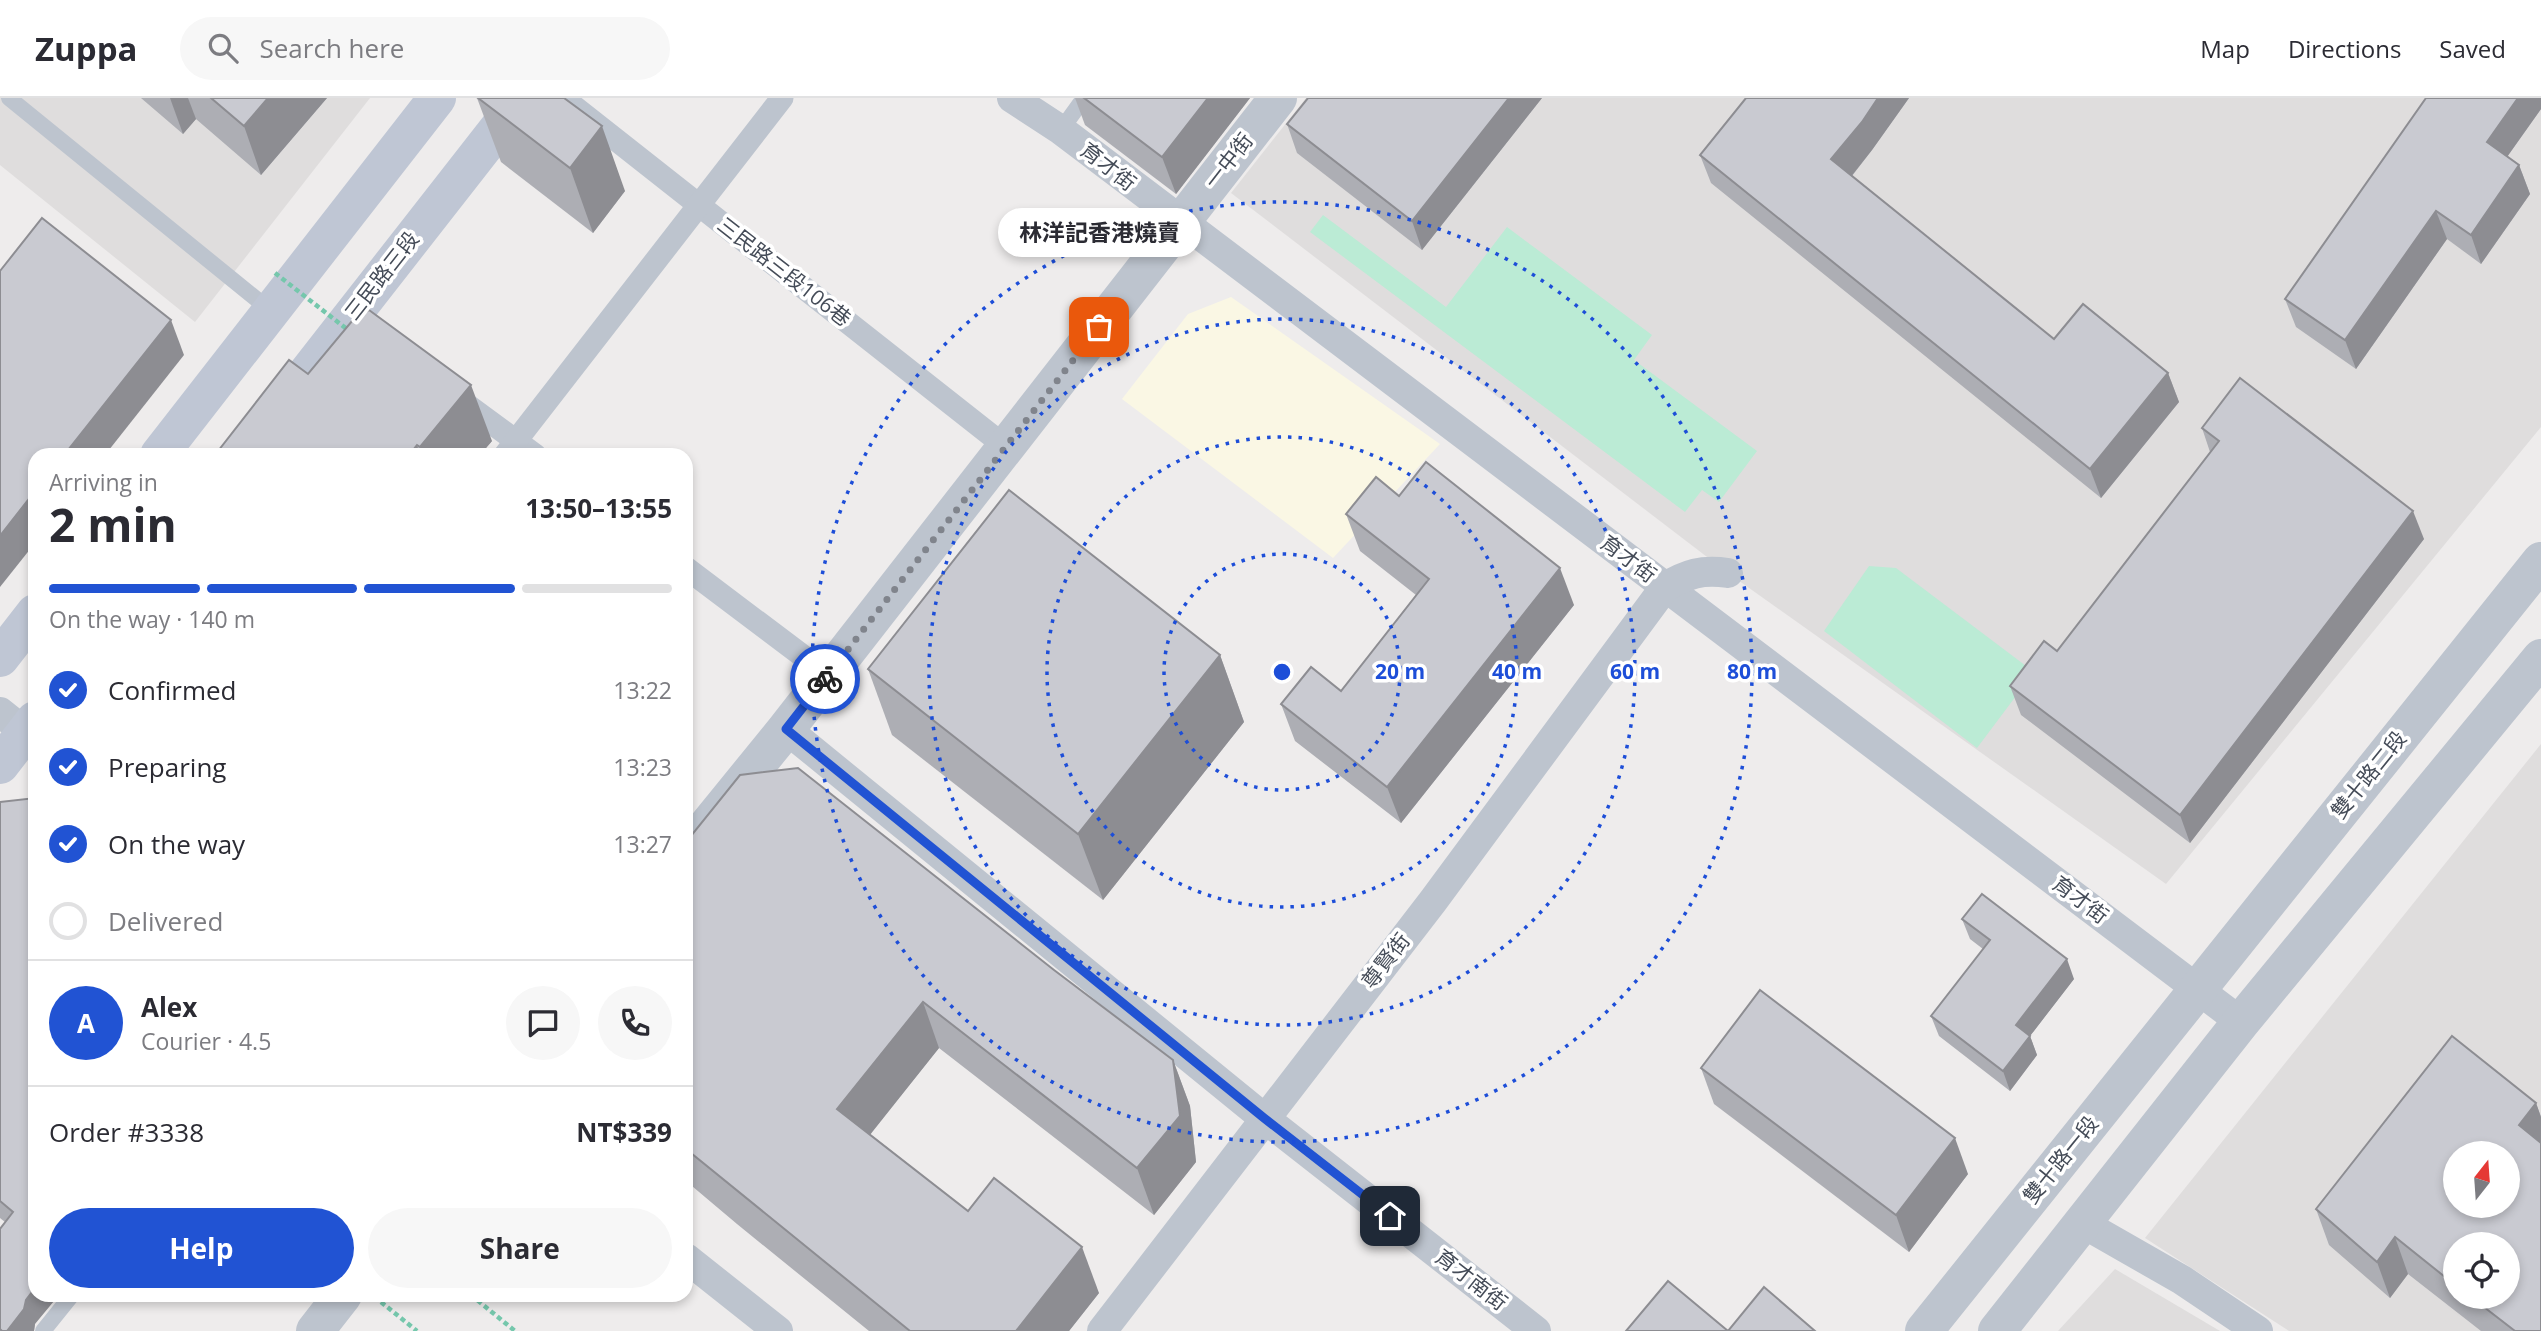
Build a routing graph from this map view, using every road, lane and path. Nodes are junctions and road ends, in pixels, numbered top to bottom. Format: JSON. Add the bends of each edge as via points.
{"nodes":[{"id":1,"x":9,"y":98,"type":"edge"},
{"id":2,"x":437,"y":98,"type":"edge"},
{"id":3,"x":522,"y":98,"type":"edge"},
{"id":4,"x":563,"y":98,"type":"edge"},
{"id":5,"x":782,"y":98,"type":"edge"},
{"id":6,"x":1012,"y":98,"type":"edge"},
{"id":7,"x":1084,"y":98,"type":"edge"},
{"id":8,"x":1278,"y":98,"type":"edge"},
{"id":9,"x":1060,"y":130,"type":"junction"},
{"id":10,"x":701,"y":206,"type":"junction"},
{"id":11,"x":1181,"y":223,"type":"junction"},
{"id":12,"x":275,"y":273,"type":"dead end"},
{"id":13,"x":271,"y":311,"type":"junction"},
{"id":14,"x":356,"y":328,"type":"junction"},
{"id":15,"x":438,"y":384,"type":"edge"},
{"id":16,"x":1006,"y":447,"type":"junction"},
{"id":17,"x":164,"y":448,"type":"edge"},
{"id":18,"x":249,"y":448,"type":"edge"},
{"id":19,"x":511,"y":448,"type":"edge"},
{"id":20,"x":2541,"y":561,"type":"edge"},
{"id":21,"x":693,"y":573,"type":"edge"},
{"id":22,"x":1728,"y":573,"type":"dead end"},
{"id":23,"x":1665,"y":587,"type":"junction"},
{"id":24,"x":28,"y":622,"type":"edge"},
{"id":25,"x":0,"y":658,"type":"edge"},
{"id":26,"x":2541,"y":658,"type":"edge"},
{"id":27,"x":828,"y":675,"type":"junction"},
{"id":28,"x":24,"y":726,"type":"edge"},
{"id":29,"x":786,"y":729,"type":"junction"},
{"id":30,"x":0,"y":765,"type":"edge"},
{"id":31,"x":693,"y":843,"type":"edge"},
{"id":32,"x":2198,"y":989,"type":"junction"},
{"id":33,"x":2241,"y":1022,"type":"junction"},
{"id":34,"x":1264,"y":1118,"type":"junction"},
{"id":35,"x":2084,"y":1224,"type":"junction"},
{"id":36,"x":693,"y":1264,"type":"edge"},
{"id":37,"x":66,"y":1302,"type":"edge"},
{"id":38,"x":338,"y":1302,"type":"edge"},
{"id":39,"x":381,"y":1302,"type":"edge"},
{"id":40,"x":480,"y":1302,"type":"edge"},
{"id":41,"x":43,"y":1331,"type":"edge"},
{"id":42,"x":315,"y":1331,"type":"edge"},
{"id":43,"x":417,"y":1331,"type":"edge"},
{"id":44,"x":515,"y":1331,"type":"edge"},
{"id":45,"x":778,"y":1331,"type":"edge"},
{"id":46,"x":1102,"y":1331,"type":"edge"},
{"id":47,"x":1535,"y":1331,"type":"edge"},
{"id":48,"x":1924,"y":1331,"type":"edge"},
{"id":49,"x":1997,"y":1331,"type":"edge"},
{"id":50,"x":2258,"y":1331,"type":"edge"}],
"edges":[{"from":1,"to":13,"type":"lane"},
{"from":2,"to":13,"type":"main road"},
{"from":3,"to":14,"type":"main road","name":"三民路三段"},
{"from":4,"to":10,"type":"street","name":"三民路三段106巷"},
{"from":5,"to":10,"type":"street"},
{"from":6,"to":9,"type":"street","name":"育才街"},
{"from":7,"to":9,"type":"lane"},
{"from":8,"to":11,"type":"street","name":"一中街"},
{"from":9,"to":11,"type":"street","name":"育才街"},
{"from":10,"to":16,"type":"street","name":"三民路三段106巷"},
{"from":10,"to":19,"type":"street"},
{"from":11,"to":16,"type":"street","name":"一中街"},
{"from":11,"to":23,"type":"street","name":"育才街"},
{"from":12,"to":14,"type":"path","bridge":true},
{"from":13,"to":17,"type":"main road"},
{"from":14,"to":18,"type":"main road","name":"三民路三段"},
{"from":15,"to":19,"type":"street"},
{"from":16,"to":27,"type":"street","name":"一中街"},
{"from":20,"to":32,"type":"street","name":"雙十路二段"},
{"from":21,"to":27,"type":"street"},
{"from":22,"to":23,"type":"street","via":[[1689,573]]},
{"from":23,"to":32,"type":"street","name":"育才街"},
{"from":23,"to":34,"type":"street","name":"尊賢街","via":[[1433,901]]},
{"from":24,"to":25,"type":"main road"},
{"from":26,"to":33,"type":"street"},
{"from":27,"to":29,"type":"street","name":"一中街"},
{"from":28,"to":30,"type":"main road"},
{"from":29,"to":31,"type":"street","name":"一中街"},
{"from":29,"to":34,"type":"street","name":"育才南街"},
{"from":32,"to":33,"type":"street","name":"育才街"},
{"from":32,"to":48,"type":"street","name":"雙十路一段"},
{"from":33,"to":35,"type":"street"},
{"from":34,"to":46,"type":"street","name":"尊賢街"},
{"from":34,"to":47,"type":"street","name":"育才南街"},
{"from":35,"to":49,"type":"street"},
{"from":35,"to":50,"type":"street","via":[[2182,1280]]},
{"from":36,"to":45,"type":"street"},
{"from":37,"to":41,"type":"lane"},
{"from":38,"to":42,"type":"street"},
{"from":39,"to":43,"type":"path"},
{"from":40,"to":44,"type":"path"}]}
